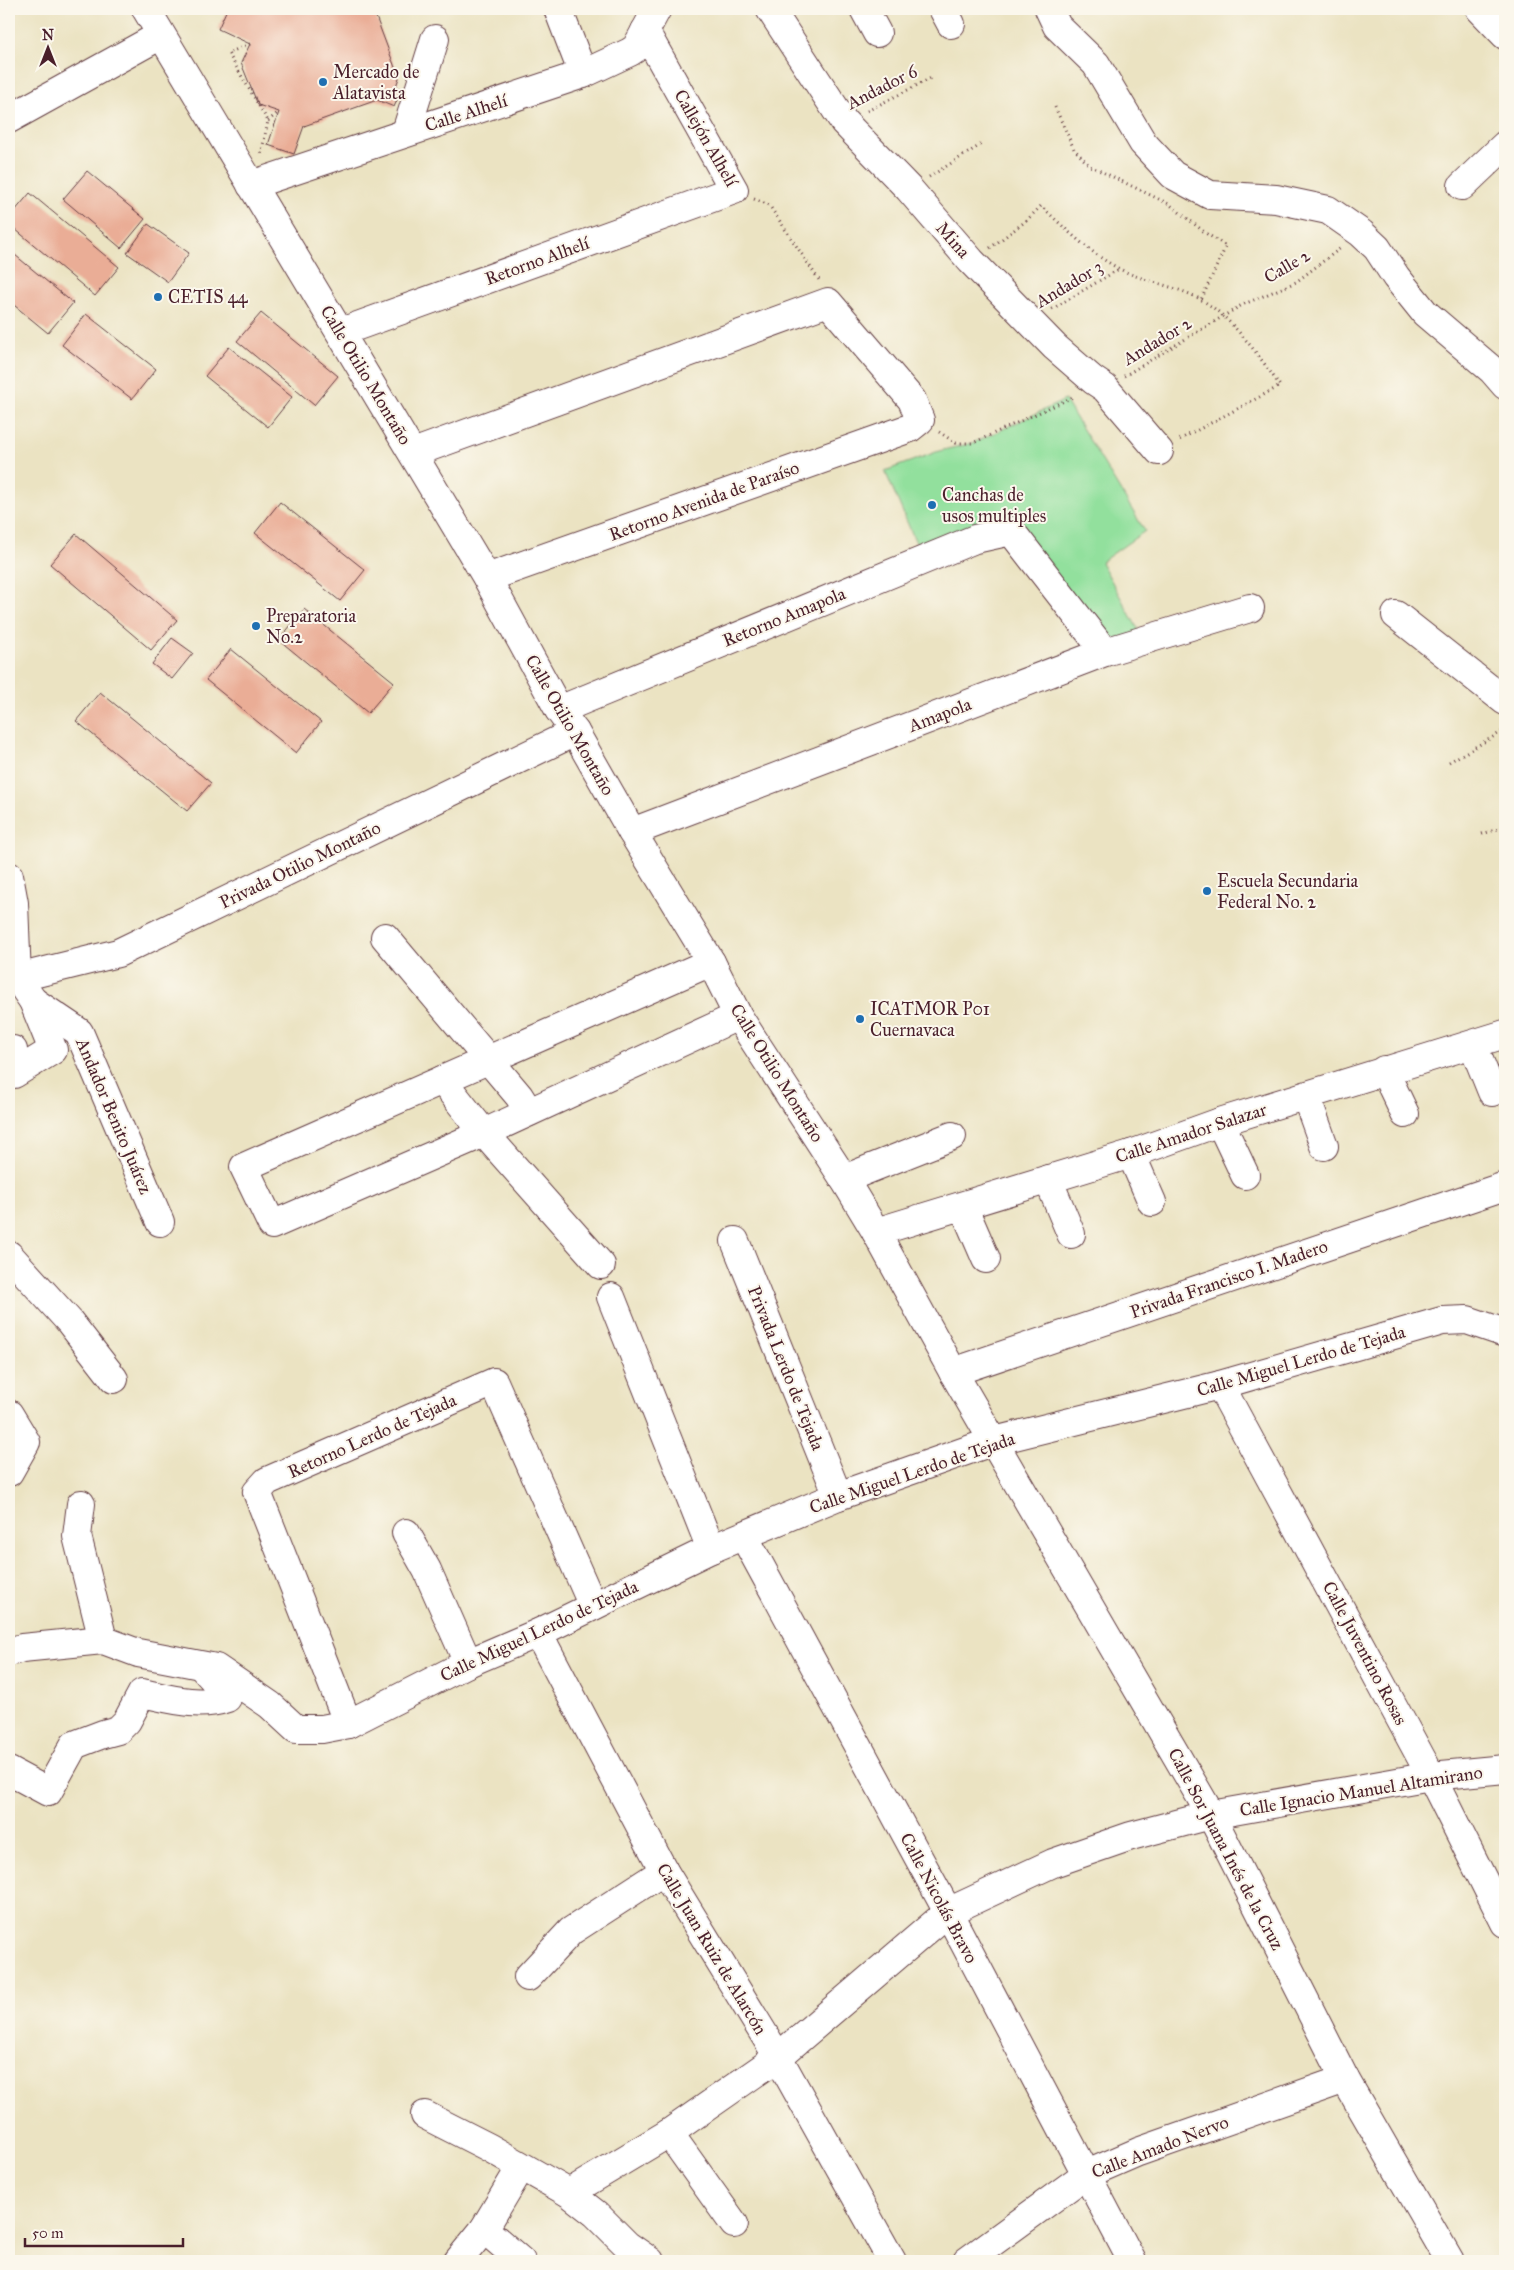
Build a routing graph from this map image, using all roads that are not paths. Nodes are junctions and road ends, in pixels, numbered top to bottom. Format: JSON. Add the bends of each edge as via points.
{"nodes":[{"id":1,"x":146,"y":9,"type":"edge"},
{"id":2,"x":558,"y":9,"type":"edge"},
{"id":3,"x":770,"y":9,"type":"edge"},
{"id":4,"x":864,"y":9,"type":"edge"},
{"id":5,"x":1049,"y":9,"type":"edge"},
{"id":6,"x":1480,"y":9,"type":"edge"},
{"id":7,"x":651,"y":20,"type":"edge"},
{"id":8,"x":877,"y":33,"type":"dead end"},
{"id":9,"x":160,"y":35,"type":"junction"},
{"id":10,"x":1505,"y":35,"type":"edge"},
{"id":11,"x":435,"y":39,"type":"dead end"},
{"id":12,"x":583,"y":74,"type":"junction"},
{"id":13,"x":9,"y":119,"type":"edge"},
{"id":14,"x":406,"y":132,"type":"junction"},
{"id":15,"x":1505,"y":145,"type":"edge"},
{"id":16,"x":247,"y":179,"type":"junction"},
{"id":17,"x":1462,"y":186,"type":"dead end"},
{"id":18,"x":734,"y":190,"type":"joint"},
{"id":19,"x":341,"y":332,"type":"junction"},
{"id":20,"x":1505,"y":385,"type":"edge"},
{"id":21,"x":1159,"y":451,"type":"road end"},
{"id":22,"x":413,"y":453,"type":"junction"},
{"id":23,"x":487,"y":578,"type":"junction"},
{"id":24,"x":1250,"y":608,"type":"dead end"},
{"id":25,"x":1396,"y":615,"type":"dead end"},
{"id":26,"x":1105,"y":652,"type":"junction"},
{"id":27,"x":1505,"y":701,"type":"edge"},
{"id":28,"x":559,"y":710,"type":"junction"},
{"id":29,"x":575,"y":732,"type":"junction"},
{"id":30,"x":632,"y":832,"type":"junction"},
{"id":31,"x":9,"y":876,"type":"edge"},
{"id":32,"x":385,"y":937,"type":"dead end"},
{"id":33,"x":711,"y":962,"type":"junction"},
{"id":34,"x":17,"y":978,"type":"junction"},
{"id":35,"x":33,"y":1001,"type":"junction"},
{"id":36,"x":738,"y":1016,"type":"junction"},
{"id":37,"x":1505,"y":1034,"type":"edge"},
{"id":38,"x":1473,"y":1045,"type":"junction"},
{"id":39,"x":488,"y":1060,"type":"junction"},
{"id":40,"x":12,"y":1062,"type":"edge"},
{"id":41,"x":1384,"y":1070,"type":"junction"},
{"id":42,"x":442,"y":1080,"type":"junction"},
{"id":43,"x":1492,"y":1092,"type":"dead end"},
{"id":44,"x":1306,"y":1096,"type":"junction"},
{"id":45,"x":529,"y":1112,"type":"junction"},
{"id":46,"x":1405,"y":1114,"type":"dead end"},
{"id":47,"x":1220,"y":1122,"type":"junction"},
{"id":48,"x":484,"y":1133,"type":"junction"},
{"id":49,"x":952,"y":1136,"type":"dead end"},
{"id":50,"x":1324,"y":1146,"type":"dead end"},
{"id":51,"x":1131,"y":1154,"type":"junction"},
{"id":52,"x":1246,"y":1175,"type":"dead end"},
{"id":53,"x":844,"y":1179,"type":"junction"},
{"id":54,"x":1048,"y":1179,"type":"junction"},
{"id":55,"x":1505,"y":1186,"type":"edge"},
{"id":56,"x":1152,"y":1202,"type":"dead end"},
{"id":57,"x":963,"y":1206,"type":"junction"},
{"id":58,"x":160,"y":1222,"type":"dead end"},
{"id":59,"x":876,"y":1232,"type":"junction"},
{"id":60,"x":1071,"y":1234,"type":"dead end"},
{"id":61,"x":735,"y":1241,"type":"dead end"},
{"id":62,"x":9,"y":1255,"type":"edge"},
{"id":63,"x":986,"y":1259,"type":"dead end"},
{"id":64,"x":601,"y":1265,"type":"dead end"},
{"id":65,"x":611,"y":1297,"type":"dead end"},
{"id":66,"x":1505,"y":1333,"type":"edge"},
{"id":67,"x":953,"y":1372,"type":"junction"},
{"id":68,"x":114,"y":1379,"type":"dead end"},
{"id":69,"x":1220,"y":1386,"type":"junction"},
{"id":70,"x":9,"y":1414,"type":"edge"},
{"id":71,"x":994,"y":1441,"type":"junction"},
{"id":72,"x":9,"y":1472,"type":"edge"},
{"id":73,"x":838,"y":1496,"type":"junction"},
{"id":74,"x":81,"y":1504,"type":"dead end"},
{"id":75,"x":406,"y":1533,"type":"dead end"},
{"id":76,"x":744,"y":1536,"type":"junction"},
{"id":77,"x":711,"y":1549,"type":"junction"},
{"id":78,"x":593,"y":1606,"type":"junction"},
{"id":79,"x":538,"y":1634,"type":"junction"},
{"id":80,"x":103,"y":1640,"type":"junction"},
{"id":81,"x":9,"y":1651,"type":"edge"},
{"id":82,"x":468,"y":1663,"type":"junction"},
{"id":83,"x":199,"y":1664,"type":"junction"},
{"id":84,"x":348,"y":1724,"type":"junction"},
{"id":85,"x":1505,"y":1769,"type":"edge"},
{"id":86,"x":9,"y":1771,"type":"edge"},
{"id":87,"x":1431,"y":1776,"type":"junction"},
{"id":88,"x":1211,"y":1815,"type":"junction"},
{"id":89,"x":664,"y":1871,"type":"junction"},
{"id":90,"x":948,"y":1912,"type":"junction"},
{"id":91,"x":1505,"y":1923,"type":"edge"},
{"id":92,"x":528,"y":1977,"type":"dead end"},
{"id":93,"x":778,"y":2057,"type":"junction"},
{"id":94,"x":1345,"y":2079,"type":"junction"},
{"id":95,"x":425,"y":2115,"type":"dead end"},
{"id":96,"x":669,"y":2133,"type":"junction"},
{"id":97,"x":520,"y":2167,"type":"junction"},
{"id":98,"x":1085,"y":2175,"type":"junction"},
{"id":99,"x":569,"y":2193,"type":"junction"},
{"id":100,"x":734,"y":2224,"type":"dead end"},
{"id":101,"x":484,"y":2229,"type":"junction"},
{"id":102,"x":458,"y":2261,"type":"edge"},
{"id":103,"x":521,"y":2261,"type":"edge"},
{"id":104,"x":650,"y":2261,"type":"edge"},
{"id":105,"x":892,"y":2261,"type":"edge"},
{"id":106,"x":967,"y":2261,"type":"edge"},
{"id":107,"x":1132,"y":2261,"type":"edge"},
{"id":108,"x":1450,"y":2261,"type":"edge"}],
"edges":[{"from":1,"to":9,"type":"street","name":"Calle Otilio Montaño"},
{"from":2,"to":12,"type":"street"},
{"from":3,"to":21,"type":"street","name":"Mina","via":[[844,122],[909,189],[971,261],[1055,347],[1099,384]]},
{"from":4,"to":8,"type":"street"},
{"from":5,"to":20,"type":"street","via":[[1056,26],[1096,64],[1143,143],[1172,175],[1210,195],[1276,199],[1328,210],[1377,248],[1396,278],[1426,313]]},
{"from":6,"to":10,"type":"street"},
{"from":7,"to":12,"type":"street","name":"Calle Alhelí","via":[[640,42],[630,52]]},
{"from":7,"to":18,"type":"street","name":"Callejón Alhelí"},
{"from":9,"to":13,"type":"street"},
{"from":9,"to":16,"type":"street","name":"Calle Otilio Montaño"},
{"from":11,"to":14,"type":"street"},
{"from":12,"to":14,"type":"street","name":"Calle Alhelí"},
{"from":14,"to":16,"type":"street","name":"Calle Alhelí"},
{"from":15,"to":17,"type":"street"},
{"from":16,"to":19,"type":"street","name":"Calle Otilio Montaño"},
{"from":18,"to":19,"type":"street","name":"Retorno Alhelí"},
{"from":19,"to":22,"type":"street","name":"Calle Otilio Montaño"},
{"from":22,"to":23,"type":"street","name":"Calle Otilio Montaño"},
{"from":22,"to":23,"type":"street","name":"Retorno Avenida de Paraíso","via":[[828,302],[912,400],[920,420],[910,428]]},
{"from":23,"to":28,"type":"street","name":"Calle Otilio Montaño"},
{"from":24,"to":26,"type":"street","name":"Amapola"},
{"from":25,"to":27,"type":"street"},
{"from":26,"to":28,"type":"street","name":"Retorno Amapola","via":[[1011,531],[975,539]]},
{"from":26,"to":30,"type":"street","name":"Amapola"},
{"from":28,"to":29,"type":"street","name":"Calle Otilio Montaño"},
{"from":29,"to":30,"type":"street","name":"Calle Otilio Montaño"},
{"from":29,"to":34,"type":"street","name":"Privada Otilio Montaño","via":[[118,953]]},
{"from":30,"to":33,"type":"street","name":"Calle Otilio Montaño"},
{"from":31,"to":34,"type":"street","via":[[14,903]]},
{"from":32,"to":39,"type":"street"},
{"from":33,"to":36,"type":"street","name":"Calle Otilio Montaño"},
{"from":33,"to":39,"type":"street"},
{"from":34,"to":35,"type":"street"},
{"from":35,"to":40,"type":"street","via":[[53,1050]]},
{"from":35,"to":58,"type":"street","name":"Andador Benito Juárez","via":[[79,1032]]},
{"from":36,"to":45,"type":"street"},
{"from":36,"to":53,"type":"street","name":"Calle Otilio Montaño"},
{"from":37,"to":38,"type":"street","name":"Calle Amador Salazar"},
{"from":38,"to":41,"type":"street","name":"Calle Amador Salazar"},
{"from":38,"to":43,"type":"street"},
{"from":39,"to":42,"type":"street"},
{"from":39,"to":45,"type":"street"},
{"from":41,"to":44,"type":"street","name":"Calle Amador Salazar"},
{"from":41,"to":46,"type":"street"},
{"from":42,"to":48,"type":"street"},
{"from":42,"to":48,"type":"street","via":[[244,1167],[272,1224]]},
{"from":44,"to":47,"type":"street","name":"Calle Amador Salazar"},
{"from":44,"to":50,"type":"street"},
{"from":45,"to":48,"type":"street"},
{"from":47,"to":51,"type":"street","name":"Calle Amador Salazar"},
{"from":47,"to":52,"type":"street"},
{"from":48,"to":64,"type":"street"},
{"from":49,"to":53,"type":"street"},
{"from":51,"to":54,"type":"street","name":"Calle Amador Salazar"},
{"from":51,"to":56,"type":"street"},
{"from":53,"to":59,"type":"street","name":"Calle Otilio Montaño"},
{"from":54,"to":57,"type":"street","name":"Calle Amador Salazar"},
{"from":54,"to":60,"type":"street"},
{"from":55,"to":67,"type":"street","name":"Privada Francisco I. Madero"},
{"from":57,"to":59,"type":"street","name":"Calle Amador Salazar"},
{"from":57,"to":63,"type":"street"},
{"from":59,"to":67,"type":"street","name":"Calle Otilio Montaño"},
{"from":61,"to":73,"type":"street","name":"Privada Lerdo de Tejada"},
{"from":62,"to":68,"type":"street","via":[[69,1321]]},
{"from":65,"to":77,"type":"street"},
{"from":66,"to":69,"type":"street","name":"Calle Miguel Lerdo de Tejada","via":[[1467,1320],[1450,1319]]},
{"from":67,"to":71,"type":"street","name":"Calle Otilio Montaño"},
{"from":69,"to":71,"type":"street","name":"Calle Miguel Lerdo de Tejada"},
{"from":69,"to":87,"type":"street","name":"Calle Juventino Rosas"},
{"from":70,"to":72,"type":"street","via":[[26,1442]]},
{"from":71,"to":73,"type":"street","name":"Calle Miguel Lerdo de Tejada"},
{"from":71,"to":88,"type":"street","name":"Calle Sor Juana Inés de la Cruz"},
{"from":73,"to":76,"type":"street","name":"Calle Miguel Lerdo de Tejada"},
{"from":74,"to":80,"type":"street","via":[[77,1536]]},
{"from":75,"to":82,"type":"street","via":[[427,1570]]},
{"from":76,"to":77,"type":"street","name":"Calle Miguel Lerdo de Tejada"},
{"from":76,"to":90,"type":"street","name":"Calle Nicolás Bravo"},
{"from":77,"to":78,"type":"street","name":"Calle Miguel Lerdo de Tejada"},
{"from":78,"to":79,"type":"street","name":"Calle Miguel Lerdo de Tejada"},
{"from":78,"to":84,"type":"street","name":"Retorno Lerdo de Tejada","via":[[494,1382],[267,1481],[257,1492]]},
{"from":79,"to":82,"type":"street","name":"Calle Miguel Lerdo de Tejada"},
{"from":79,"to":89,"type":"street","name":"Calle Juan Ruiz de Alarcón"},
{"from":80,"to":81,"type":"street"},
{"from":80,"to":83,"type":"street","name":"Calle Miguel Lerdo de Tejada","via":[[138,1653]]},
{"from":82,"to":84,"type":"street","name":"Calle Miguel Lerdo de Tejada"},
{"from":83,"to":84,"type":"street","name":"Calle Miguel Lerdo de Tejada","via":[[216,1668],[270,1704],[296,1729]]},
{"from":83,"to":86,"type":"street","via":[[226,1692],[227,1698],[192,1703],[142,1693],[118,1730],[74,1745],[48,1792]]},
{"from":85,"to":87,"type":"street","name":"Calle Ignacio Manuel Altamirano"},
{"from":87,"to":88,"type":"street","name":"Calle Ignacio Manuel Altamirano"},
{"from":87,"to":91,"type":"street","name":"Calle Juventino Rosas"},
{"from":88,"to":90,"type":"street","name":"Calle Ignacio Manuel Altamirano","via":[[1131,1836],[1053,1863]]},
{"from":88,"to":94,"type":"street","name":"Calle Sor Juana Inés de la Cruz"},
{"from":89,"to":92,"type":"street","via":[[570,1931]]},
{"from":89,"to":93,"type":"street","name":"Calle Juan Ruiz de Alarcón"},
{"from":90,"to":93,"type":"street","name":"Calle Ignacio Manuel Altamirano"},
{"from":90,"to":98,"type":"street","name":"Calle Nicolás Bravo"},
{"from":93,"to":96,"type":"street","name":"Calle Ignacio Manuel Altamirano"},
{"from":93,"to":105,"type":"street","name":"Calle Juan Ruiz de Alarcón"},
{"from":94,"to":98,"type":"street","name":"Calle Amado Nervo","via":[[1138,2152]]},
{"from":94,"to":108,"type":"street","name":"Calle Sor Juana Inés de la Cruz"},
{"from":95,"to":97,"type":"street"},
{"from":96,"to":99,"type":"street","name":"Calle Ignacio Manuel Altamirano"},
{"from":96,"to":100,"type":"street"},
{"from":97,"to":99,"type":"street"},
{"from":97,"to":101,"type":"street"},
{"from":98,"to":106,"type":"street","name":"Calle Amado Nervo"},
{"from":98,"to":107,"type":"street","name":"Calle Nicolás Bravo"},
{"from":99,"to":104,"type":"street","via":[[627,2245]]},
{"from":101,"to":102,"type":"street"},
{"from":101,"to":103,"type":"street"}]}
